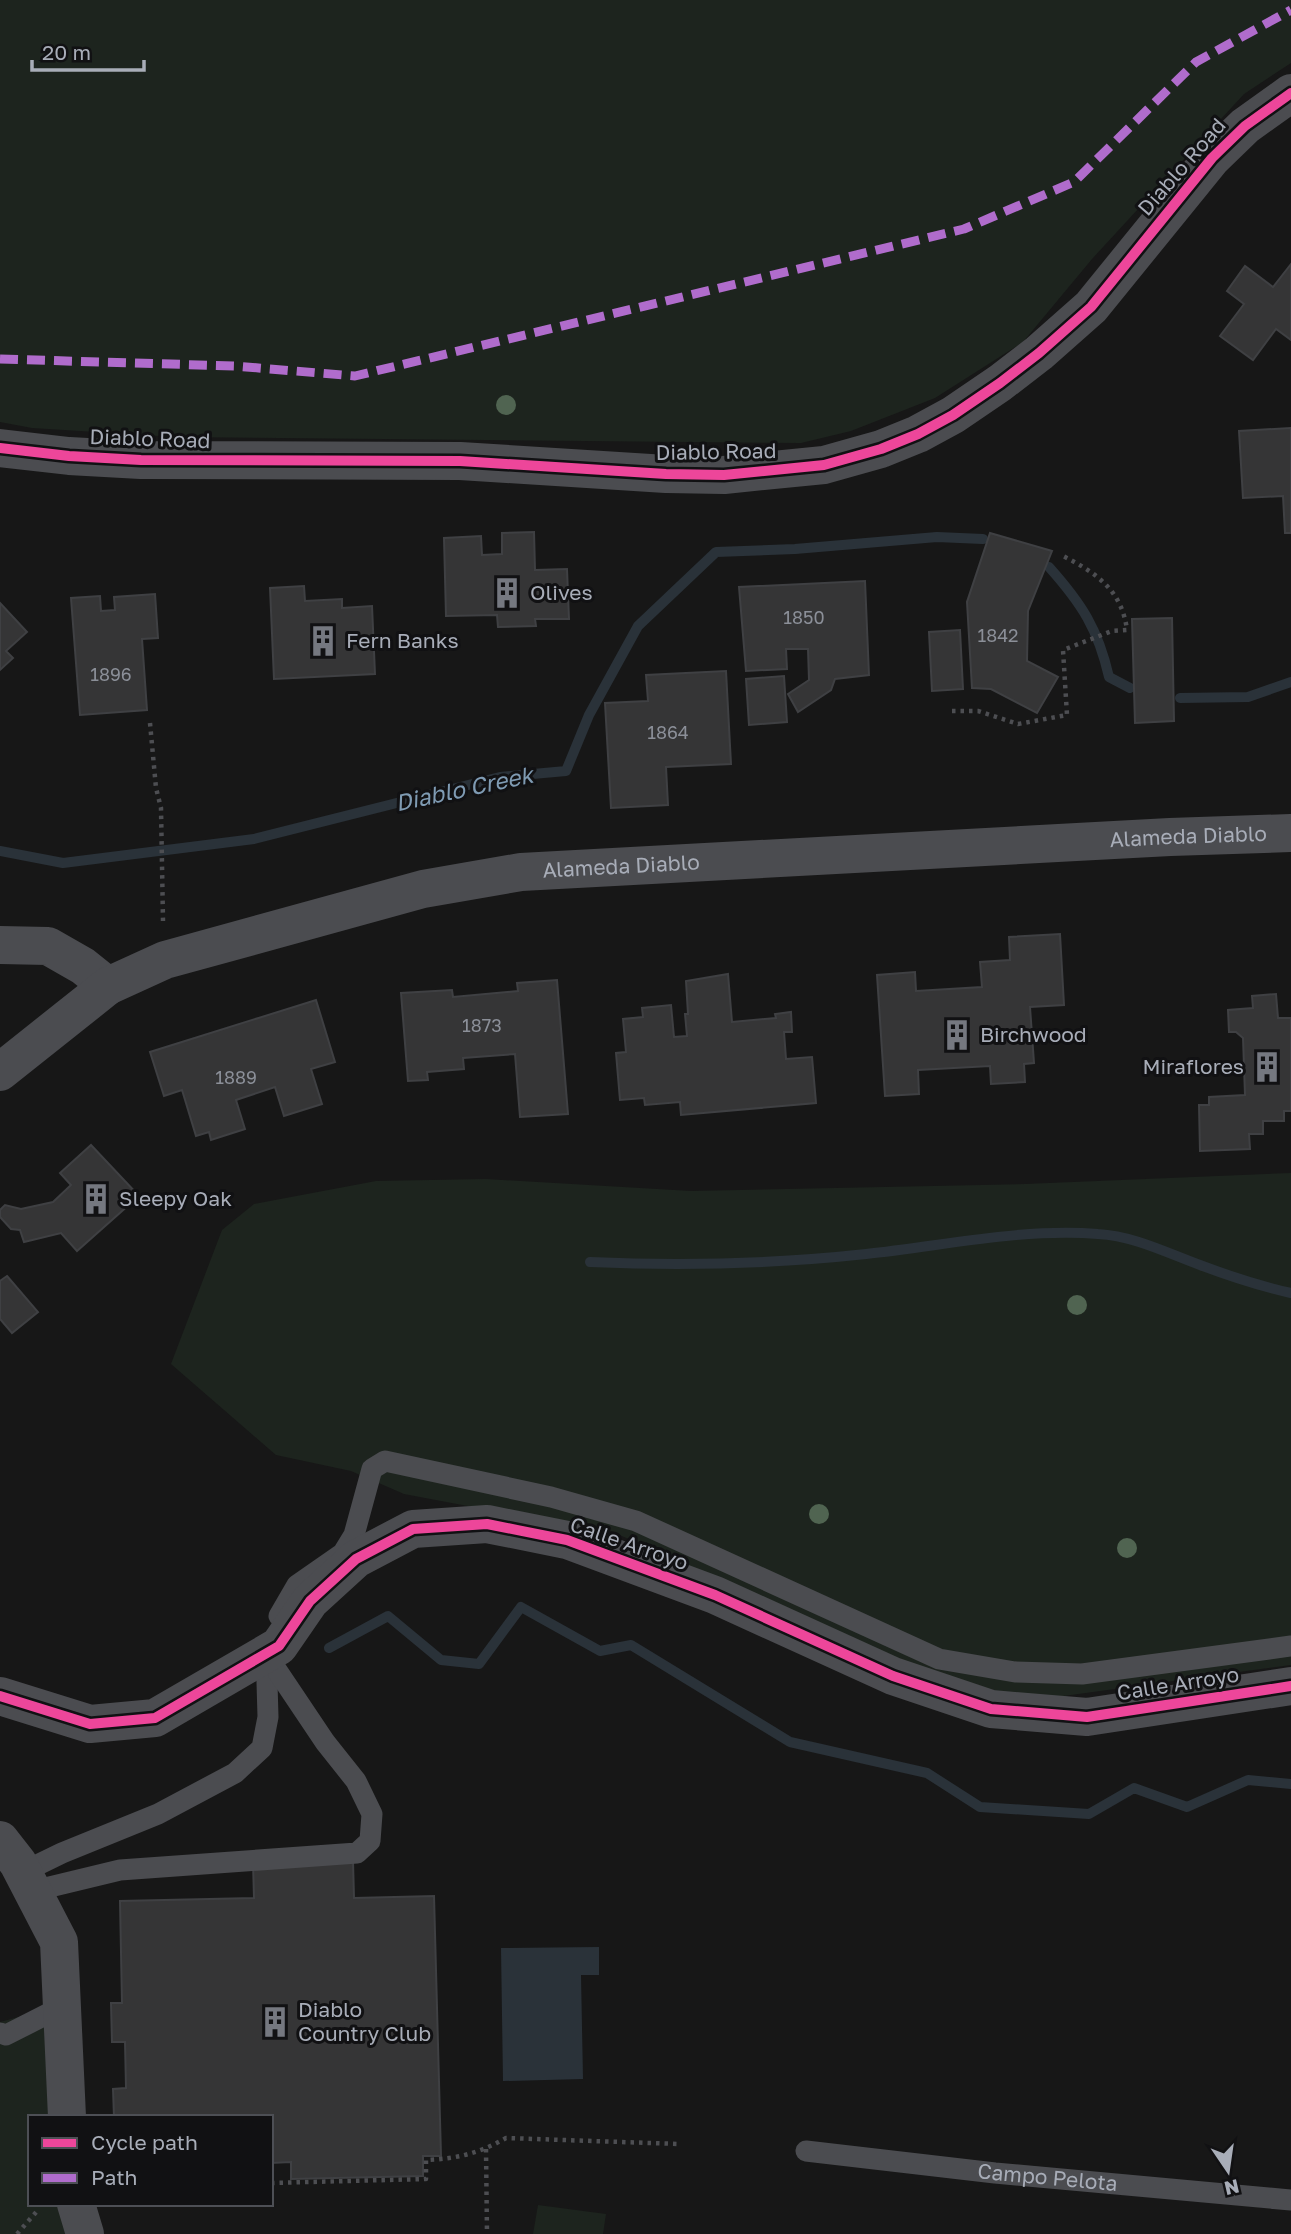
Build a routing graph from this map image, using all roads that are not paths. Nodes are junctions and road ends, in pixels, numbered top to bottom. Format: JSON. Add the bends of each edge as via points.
{"nodes":[{"id":1,"x":1291,"y":93,"type":"edge"},
{"id":2,"x":0,"y":448,"type":"edge"},
{"id":3,"x":1291,"y":832,"type":"edge"},
{"id":4,"x":0,"y":945,"type":"edge"},
{"id":5,"x":108,"y":986,"type":"junction"},
{"id":6,"x":0,"y":1072,"type":"edge"},
{"id":7,"x":1291,"y":1646,"type":"edge"},
{"id":8,"x":266,"y":1654,"type":"junction"},
{"id":9,"x":1291,"y":1686,"type":"edge"},
{"id":10,"x":0,"y":1696,"type":"edge"},
{"id":11,"x":0,"y":1840,"type":"edge"},
{"id":12,"x":28,"y":1882,"type":"junction"},
{"id":13,"x":63,"y":2006,"type":"junction"},
{"id":14,"x":0,"y":2034,"type":"edge"},
{"id":15,"x":67,"y":2115,"type":"edge"},
{"id":16,"x":806,"y":2151,"type":"dead end"},
{"id":17,"x":1291,"y":2200,"type":"edge"},
{"id":18,"x":77,"y":2206,"type":"edge"},
{"id":19,"x":85,"y":2234,"type":"edge"}],
"edges":[{"from":1,"to":2,"type":"street","name":"Diablo Road","via":[[1245,126],[1212,158],[1091,307],[1039,353],[953,415],[918,434],[824,465],[724,475],[666,474],[460,461],[141,460]]},
{"from":3,"to":5,"type":"street","name":"Alameda Diablo","via":[[521,872],[423,889],[296,923],[165,960]]},
{"from":4,"to":5,"type":"street","via":[[48,946],[83,965]]},
{"from":5,"to":6,"type":"street","name":"Alameda Diablo"},
{"from":7,"to":8,"type":"lane","via":[[1082,1674],[1015,1672],[939,1659],[636,1521],[551,1497],[385,1461],[372,1469],[354,1535],[343,1553],[297,1586],[267,1636]]},
{"from":8,"to":9,"type":"street","name":"Calle Arroyo","via":[[278,1646],[310,1601],[356,1559],[413,1529],[487,1524],[567,1540],[715,1595],[893,1676],[991,1709],[1087,1717]]},
{"from":8,"to":10,"type":"street","name":"Calle Arroyo","via":[[155,1718],[90,1724]]},
{"from":8,"to":12,"type":"lane","via":[[268,1717],[262,1748],[236,1773],[158,1814],[62,1853]]},
{"from":8,"to":12,"type":"lane","via":[[356,1781],[372,1814],[370,1841],[358,1853],[120,1870]]},
{"from":11,"to":12,"type":"street"},
{"from":12,"to":13,"type":"street","via":[[60,1942]]},
{"from":13,"to":14,"type":"lane"},
{"from":13,"to":15,"type":"street"},
{"from":16,"to":17,"type":"lane","name":"Campo Pelota"},
{"from":18,"to":19,"type":"street"}]}
